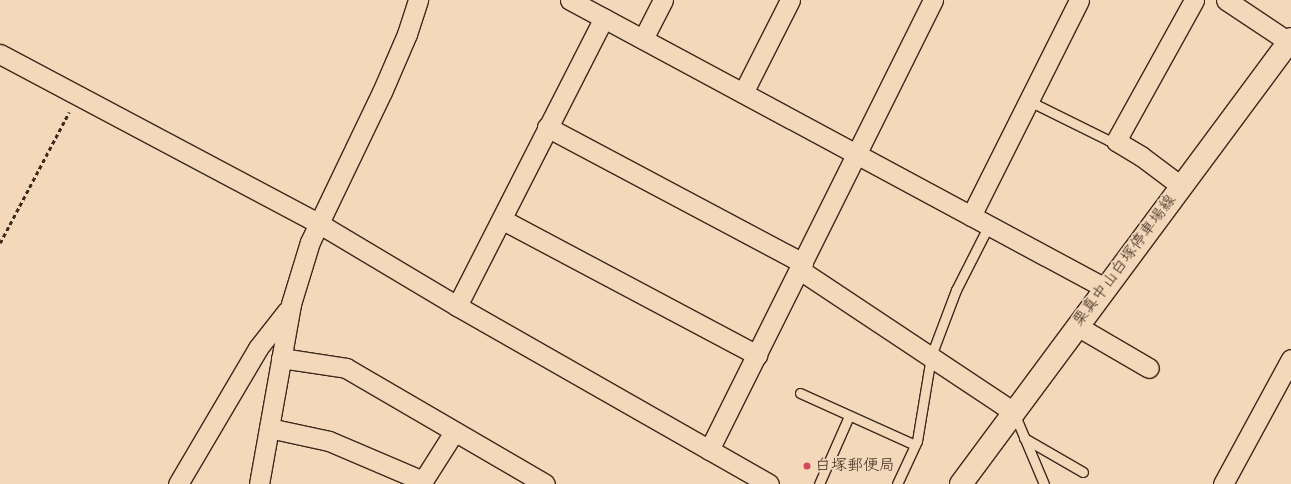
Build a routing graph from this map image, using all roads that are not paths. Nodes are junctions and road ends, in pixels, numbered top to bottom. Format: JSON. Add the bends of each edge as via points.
{"nodes":[{"id":1,"x":418,"y":0,"type":"edge"},
{"id":2,"x":570,"y":0,"type":"edge"},
{"id":3,"x":663,"y":0,"type":"edge"},
{"id":4,"x":790,"y":0,"type":"edge"},
{"id":5,"x":933,"y":0,"type":"edge"},
{"id":6,"x":1078,"y":0,"type":"edge"},
{"id":7,"x":1194,"y":0,"type":"edge"},
{"id":8,"x":1226,"y":0,"type":"edge"},
{"id":9,"x":604,"y":18,"type":"junction"},
{"id":10,"x":643,"y":39,"type":"junction"},
{"id":11,"x":1290,"y":40,"type":"edge"},
{"id":12,"x":0,"y":54,"type":"edge"},
{"id":13,"x":743,"y":93,"type":"junction"},
{"id":14,"x":1028,"y":101,"type":"junction"},
{"id":15,"x":547,"y":127,"type":"junction"},
{"id":16,"x":1116,"y":140,"type":"junction"},
{"id":17,"x":856,"y":154,"type":"junction"},
{"id":18,"x":1181,"y":186,"type":"junction"},
{"id":19,"x":971,"y":216,"type":"junction"},
{"id":20,"x":503,"y":220,"type":"junction"},
{"id":21,"x":318,"y":223,"type":"junction"},
{"id":22,"x":989,"y":225,"type":"junction"},
{"id":23,"x":802,"y":266,"type":"junction"},
{"id":24,"x":1105,"y":288,"type":"junction"},
{"id":25,"x":291,"y":304,"type":"junction"},
{"id":26,"x":457,"y":306,"type":"junction"},
{"id":27,"x":1077,"y":326,"type":"junction"},
{"id":28,"x":757,"y":355,"type":"junction"},
{"id":29,"x":931,"y":356,"type":"junction"},
{"id":30,"x":281,"y":358,"type":"junction"},
{"id":31,"x":1291,"y":358,"type":"edge"},
{"id":32,"x":1149,"y":368,"type":"dead end"},
{"id":33,"x":800,"y":393,"type":"dead end"},
{"id":34,"x":1014,"y":412,"type":"junction"},
{"id":35,"x":849,"y":416,"type":"junction"},
{"id":36,"x":269,"y":428,"type":"junction"},
{"id":37,"x":454,"y":432,"type":"junction"},
{"id":38,"x":1024,"y":438,"type":"junction"},
{"id":39,"x":915,"y":446,"type":"junction"},
{"id":40,"x":709,"y":450,"type":"junction"},
{"id":41,"x":1083,"y":472,"type":"dead end"},
{"id":42,"x":742,"y":476,"type":"edge"},
{"id":43,"x":422,"y":482,"type":"edge"},
{"id":44,"x":178,"y":484,"type":"edge"},
{"id":45,"x":260,"y":484,"type":"edge"},
{"id":46,"x":545,"y":484,"type":"edge"},
{"id":47,"x":770,"y":484,"type":"edge"},
{"id":48,"x":819,"y":484,"type":"edge"},
{"id":49,"x":897,"y":484,"type":"edge"},
{"id":50,"x":961,"y":484,"type":"edge"},
{"id":51,"x":1044,"y":484,"type":"edge"},
{"id":52,"x":1223,"y":484,"type":"edge"}],
"edges":[{"from":1,"to":21,"type":"street","via":[[407,34],[382,92]]},
{"from":2,"to":9,"type":"street"},
{"from":3,"to":10,"type":"street"},
{"from":4,"to":13,"type":"street"},
{"from":5,"to":17,"type":"street"},
{"from":6,"to":14,"type":"street"},
{"from":7,"to":16,"type":"street"},
{"from":8,"to":11,"type":"street"},
{"from":9,"to":10,"type":"street"},
{"from":9,"to":15,"type":"street"},
{"from":10,"to":13,"type":"street"},
{"from":11,"to":18,"type":"main road","name":"栗真中山白塚停車場線"},
{"from":12,"to":21,"type":"street"},
{"from":13,"to":17,"type":"street"},
{"from":14,"to":16,"type":"lane","via":[[1108,140]]},
{"from":14,"to":19,"type":"street"},
{"from":15,"to":20,"type":"street"},
{"from":15,"to":23,"type":"street"},
{"from":16,"to":18,"type":"street"},
{"from":17,"to":19,"type":"street"},
{"from":17,"to":23,"type":"street"},
{"from":18,"to":24,"type":"main road","name":"栗真中山白塚停車場線"},
{"from":19,"to":22,"type":"street"},
{"from":20,"to":26,"type":"street"},
{"from":20,"to":28,"type":"street"},
{"from":21,"to":25,"type":"street"},
{"from":21,"to":26,"type":"street"},
{"from":22,"to":24,"type":"street"},
{"from":22,"to":29,"type":"lane","via":[[956,290]]},
{"from":23,"to":28,"type":"street"},
{"from":23,"to":29,"type":"street"},
{"from":24,"to":27,"type":"main road","name":"栗真中山白塚停車場線"},
{"from":25,"to":30,"type":"street"},
{"from":25,"to":44,"type":"street","via":[[258,348]]},
{"from":26,"to":40,"type":"street"},
{"from":27,"to":32,"type":"street"},
{"from":27,"to":34,"type":"main road","name":"栗真中山白塚停車場線"},
{"from":28,"to":40,"type":"street"},
{"from":29,"to":34,"type":"street"},
{"from":29,"to":39,"type":"lane"},
{"from":30,"to":36,"type":"street"},
{"from":30,"to":37,"type":"street","via":[[346,368]]},
{"from":31,"to":52,"type":"street"},
{"from":33,"to":35,"type":"lane"},
{"from":34,"to":38,"type":"lane"},
{"from":34,"to":50,"type":"main road","name":"栗真中山白塚停車場線"},
{"from":35,"to":39,"type":"lane"},
{"from":35,"to":48,"type":"lane"},
{"from":36,"to":43,"type":"street","via":[[329,441]]},
{"from":36,"to":45,"type":"street"},
{"from":37,"to":43,"type":"street"},
{"from":37,"to":46,"type":"street"},
{"from":38,"to":41,"type":"lane"},
{"from":38,"to":51,"type":"lane"},
{"from":39,"to":49,"type":"lane"},
{"from":40,"to":42,"type":"street"},
{"from":42,"to":47,"type":"street"}]}
